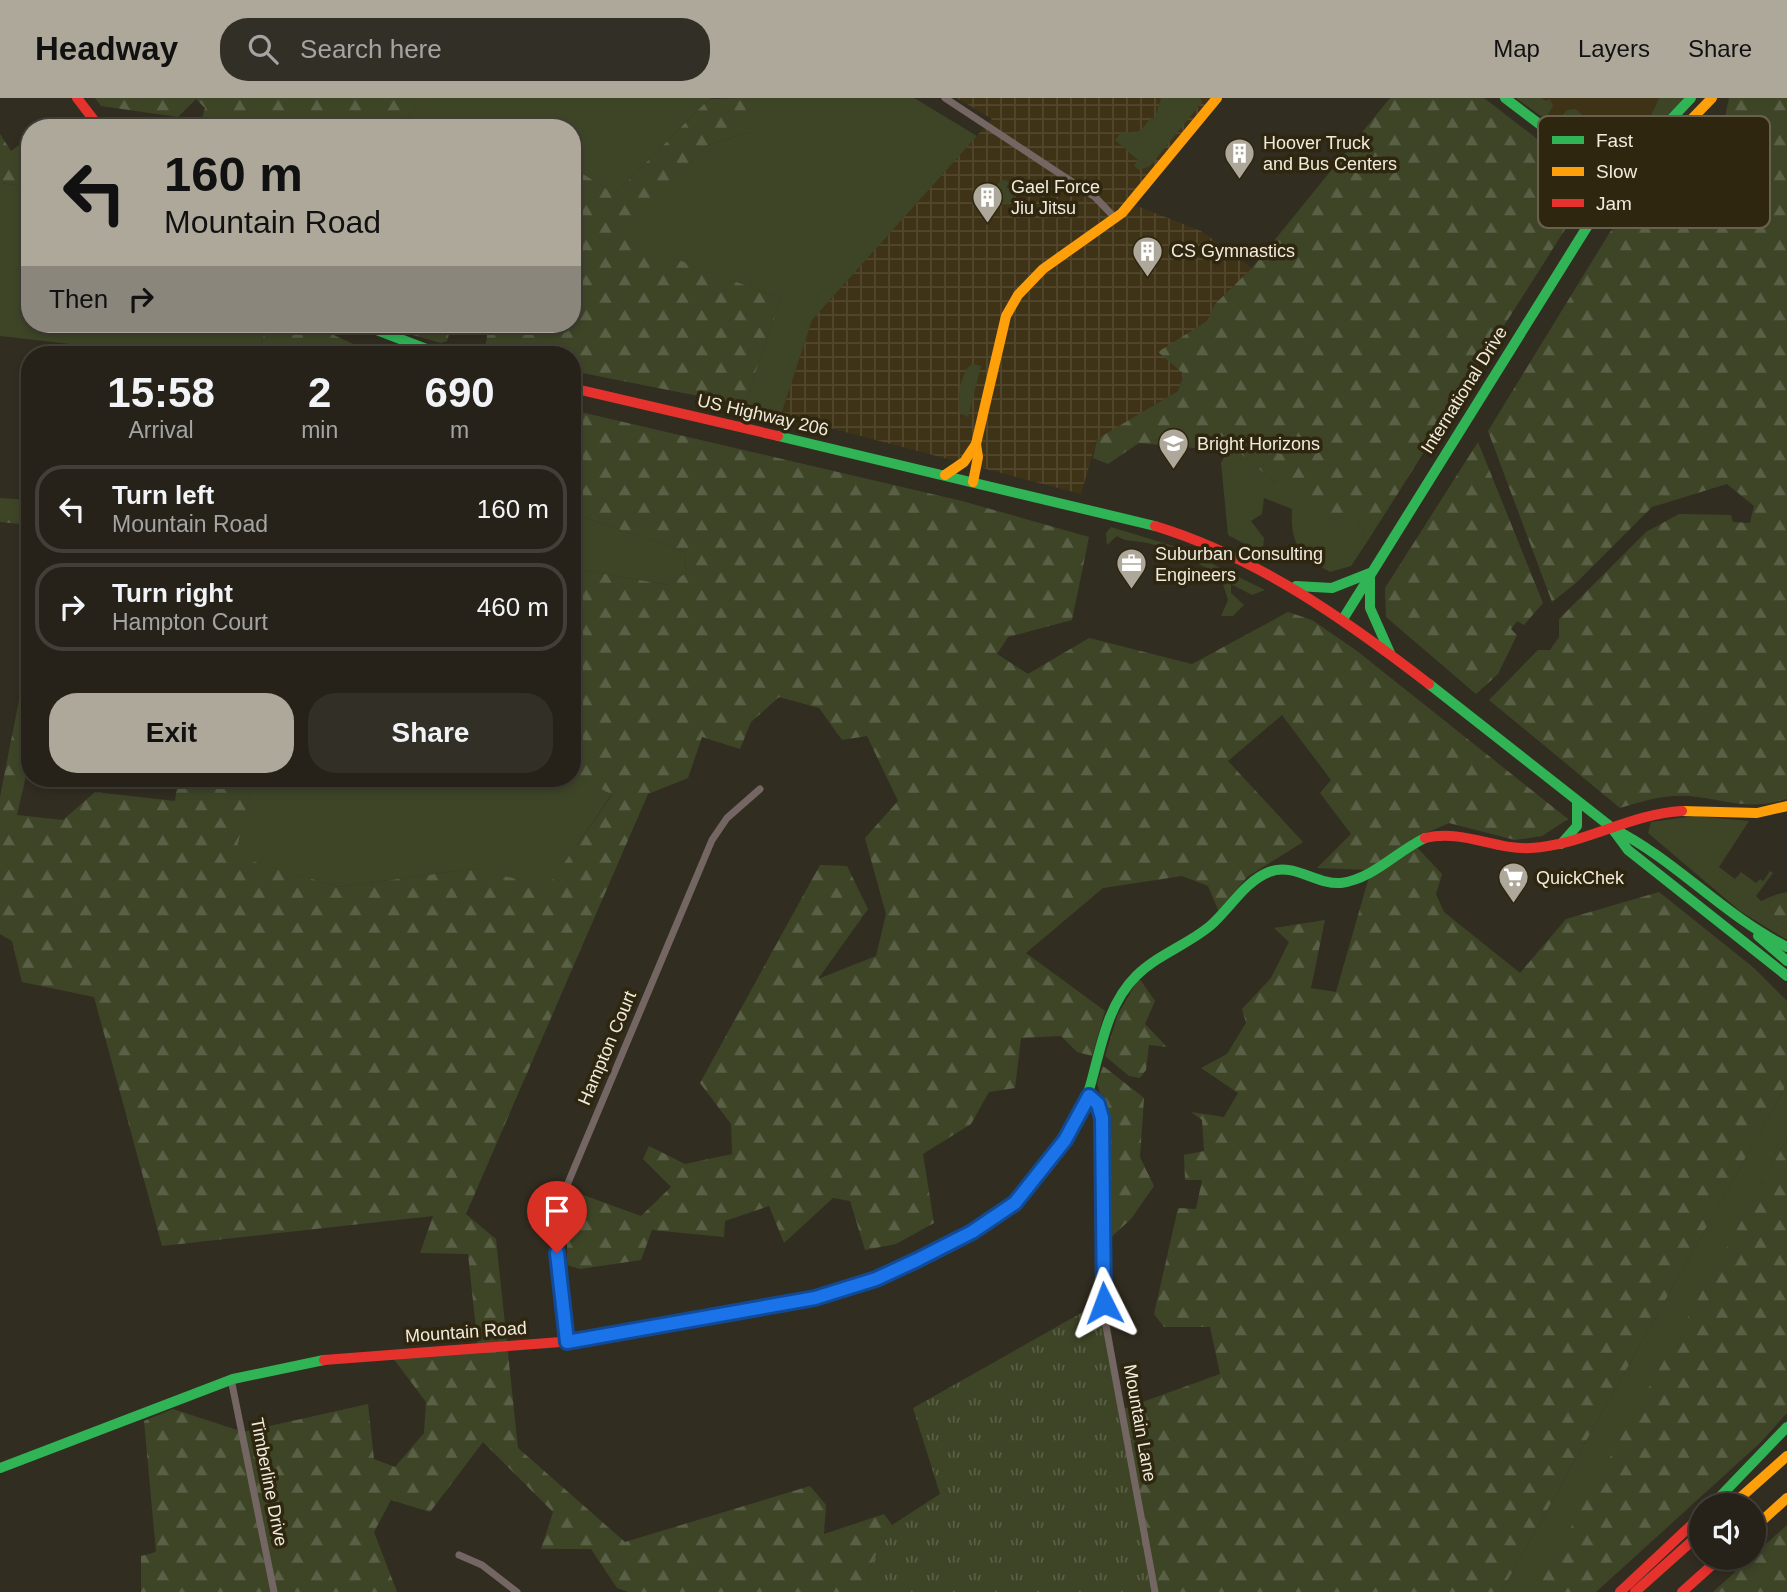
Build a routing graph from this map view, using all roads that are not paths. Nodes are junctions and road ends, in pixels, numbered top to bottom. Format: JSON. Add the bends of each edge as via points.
{"nodes":[{"id":1,"x":77,"y":98,"type":"edge"},
{"id":2,"x":945,"y":98,"type":"edge"},
{"id":3,"x":1217,"y":98,"type":"edge"},
{"id":4,"x":1505,"y":98,"type":"edge"},
{"id":5,"x":1691,"y":98,"type":"edge"},
{"id":6,"x":1712,"y":98,"type":"edge"},
{"id":7,"x":1674,"y":116,"type":"edge"},
{"id":8,"x":1694,"y":116,"type":"edge"},
{"id":9,"x":93,"y":119,"type":"edge"},
{"id":10,"x":1538,"y":123,"type":"edge"},
{"id":11,"x":1116,"y":219,"type":"junction"},
{"id":12,"x":1587,"y":228,"type":"edge"},
{"id":13,"x":384,"y":333,"type":"edge"},
{"id":14,"x":418,"y":346,"type":"edge"},
{"id":15,"x":581,"y":390,"type":"edge"},
{"id":16,"x":976,"y":444,"type":"junction"},
{"id":17,"x":945,"y":475,"type":"junction"},
{"id":18,"x":973,"y":482,"type":"junction"},
{"id":19,"x":1370,"y":573,"type":"junction"},
{"id":20,"x":1291,"y":586,"type":"junction"},
{"id":21,"x":1343,"y":619,"type":"junction"},
{"id":22,"x":1391,"y":655,"type":"junction"},
{"id":23,"x":760,"y":789,"type":"dead end"},
{"id":24,"x":1577,"y":800,"type":"junction"},
{"id":25,"x":1787,"y":806,"type":"edge"},
{"id":26,"x":1611,"y":827,"type":"junction"},
{"id":27,"x":1560,"y":844,"type":"junction"},
{"id":28,"x":1744,"y":924,"type":"junction"},
{"id":29,"x":1787,"y":947,"type":"edge"},
{"id":30,"x":1787,"y":961,"type":"edge"},
{"id":31,"x":1787,"y":976,"type":"edge"},
{"id":32,"x":1089,"y":1096,"type":"junction"},
{"id":33,"x":567,"y":1342,"type":"junction"},
{"id":34,"x":232,"y":1379,"type":"junction"},
{"id":35,"x":1787,"y":1427,"type":"edge"},
{"id":36,"x":1787,"y":1456,"type":"edge"},
{"id":37,"x":0,"y":1468,"type":"edge"},
{"id":38,"x":1724,"y":1493,"type":"edge"},
{"id":39,"x":1745,"y":1493,"type":"edge"},
{"id":40,"x":1787,"y":1498,"type":"edge"},
{"id":41,"x":1787,"y":1503,"type":"edge"},
{"id":42,"x":1766,"y":1516,"type":"edge"},
{"id":43,"x":1766,"y":1516,"type":"edge"},
{"id":44,"x":1689,"y":1527,"type":"edge"},
{"id":45,"x":1689,"y":1544,"type":"edge"},
{"id":46,"x":458,"y":1555,"type":"dead end"},
{"id":47,"x":1707,"y":1570,"type":"edge"},
{"id":48,"x":274,"y":1592,"type":"edge"},
{"id":49,"x":517,"y":1592,"type":"edge"},
{"id":50,"x":1155,"y":1592,"type":"edge"},
{"id":51,"x":1620,"y":1592,"type":"edge"},
{"id":52,"x":1635,"y":1592,"type":"edge"},
{"id":53,"x":1682,"y":1592,"type":"edge"}],
"edges":[{"from":1,"to":9,"type":"main road"},
{"from":2,"to":11,"type":"street","via":[[1095,197]]},
{"from":3,"to":11,"type":"main road"},
{"from":4,"to":10,"type":"main road"},
{"from":5,"to":7,"type":"main road","name":"International Drive"},
{"from":6,"to":8,"type":"main road","name":"International Drive"},
{"from":11,"to":16,"type":"main road","via":[[1038,272],[1014,300]]},
{"from":12,"to":19,"type":"main road","name":"International Drive"},
{"from":13,"to":14,"type":"main road"},
{"from":15,"to":17,"type":"main road","name":"US Highway 206"},
{"from":16,"to":17,"type":"main road","via":[[964,462]]},
{"from":16,"to":18,"type":"main road"},
{"from":17,"to":18,"type":"main road","name":"US Highway 206"},
{"from":18,"to":20,"type":"main road","name":"US Highway 206","via":[[1174,532]]},
{"from":19,"to":20,"type":"main road","via":[[1332,588]]},
{"from":19,"to":21,"type":"main road","name":"International Drive"},
{"from":19,"to":22,"type":"main road","via":[[1370,608]]},
{"from":20,"to":21,"type":"main road","name":"US Highway 206"},
{"from":21,"to":22,"type":"main road","name":"US Highway 206"},
{"from":22,"to":24,"type":"main road","name":"US Highway 206"},
{"from":23,"to":33,"type":"street","name":"Hampton Court","via":[[727,818],[712,840],[557,1209],[554,1227]]},
{"from":24,"to":26,"type":"main road","name":"US Highway 206"},
{"from":24,"to":27,"type":"main road","via":[[1577,826]]},
{"from":25,"to":26,"type":"main road","name":"Mountain Road","via":[[1749,815],[1664,812]]},
{"from":26,"to":27,"type":"main road","name":"Mountain Road"},
{"from":26,"to":28,"type":"main road","via":[[1638,839]]},
{"from":26,"to":31,"type":"main road","via":[[1629,850]]},
{"from":27,"to":32,"type":"main road","name":"Mountain Road","via":[[1517,848],[1440,834],[1413,843],[1373,870],[1344,882],[1285,869],[1264,874],[1208,928],[1155,958],[1125,989],[1103,1032]]},
{"from":28,"to":29,"type":"main road"},
{"from":28,"to":30,"type":"main road"},
{"from":32,"to":33,"type":"main road","name":"Mountain Road","via":[[1065,1140],[1015,1203],[912,1263],[815,1298]]},
{"from":32,"to":50,"type":"street","name":"Mountain Lane","via":[[1098,1104],[1102,1118],[1106,1326]]},
{"from":33,"to":34,"type":"main road","name":"Mountain Road","via":[[314,1361]]},
{"from":34,"to":37,"type":"main road","name":"Mountain Road"},
{"from":34,"to":48,"type":"street","name":"Timberline Drive"},
{"from":35,"to":38,"type":"main road"},
{"from":36,"to":39,"type":"main road"},
{"from":40,"to":42,"type":"main road"},
{"from":41,"to":43,"type":"main road"},
{"from":44,"to":51,"type":"main road"},
{"from":45,"to":52,"type":"main road"},
{"from":46,"to":49,"type":"street","via":[[482,1565]]},
{"from":47,"to":53,"type":"main road"}]}
